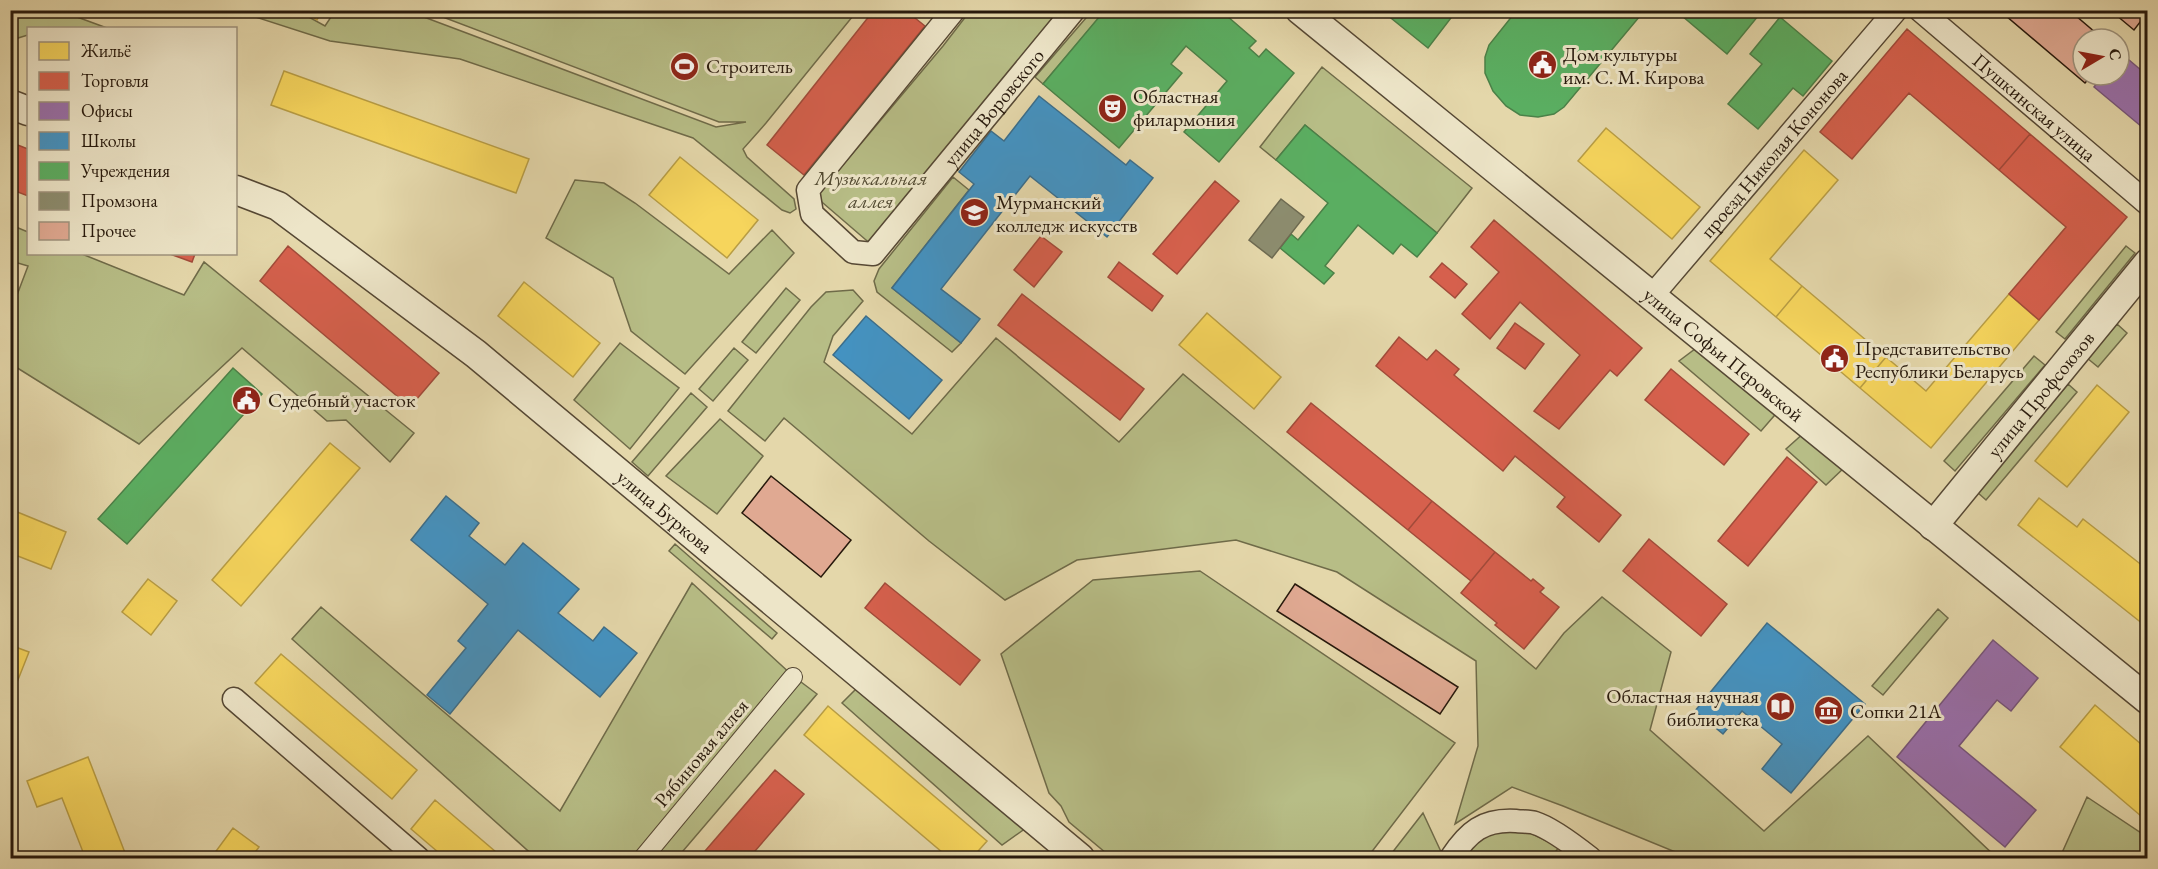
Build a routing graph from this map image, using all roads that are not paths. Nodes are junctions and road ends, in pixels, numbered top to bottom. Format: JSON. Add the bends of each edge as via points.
{"nodes":[{"id":1,"x":954,"y":10,"type":"edge"},
{"id":2,"x":1074,"y":10,"type":"edge"},
{"id":3,"x":1300,"y":10,"type":"edge"},
{"id":4,"x":1896,"y":10,"type":"edge"},
{"id":5,"x":1920,"y":10,"type":"edge"},
{"id":6,"x":10,"y":104,"type":"edge"},
{"id":7,"x":27,"y":111,"type":"edge"},
{"id":8,"x":237,"y":190,"type":"edge"},
{"id":9,"x":2148,"y":204,"type":"edge"},
{"id":10,"x":2148,"y":263,"type":"edge"},
{"id":11,"x":1651,"y":297,"type":"junction"},
{"id":12,"x":1933,"y":526,"type":"junction"},
{"id":13,"x":793,"y":676,"type":"dead end"},
{"id":14,"x":234,"y":699,"type":"dead end"},
{"id":15,"x":2148,"y":700,"type":"edge"},
{"id":16,"x":418,"y":858,"type":"edge"},
{"id":17,"x":643,"y":858,"type":"edge"},
{"id":18,"x":1080,"y":858,"type":"edge"},
{"id":19,"x":1451,"y":858,"type":"edge"},
{"id":20,"x":1590,"y":858,"type":"edge"}],
"edges":[{"from":1,"to":2,"type":"street","name":"улица Воровского","via":[[808,190],[812,214],[854,252],[873,254]]},
{"from":3,"to":11,"type":"street","name":"улица Софьи Перовской"},
{"from":4,"to":11,"type":"street","name":"проезд Николая Кононова"},
{"from":5,"to":9,"type":"street","name":"Пушкинская улица"},
{"from":6,"to":7,"type":"street"},
{"from":8,"to":18,"type":"street","name":"улица Буркова","via":[[278,206],[476,354]]},
{"from":10,"to":12,"type":"street","name":"улица Профсоюзов"},
{"from":11,"to":12,"type":"street","name":"улица Софьи Перовской"},
{"from":12,"to":15,"type":"street","name":"улица Софьи Перовской"},
{"from":13,"to":17,"type":"street","name":"Рябиновая аллея"},
{"from":14,"to":16,"type":"street"},
{"from":19,"to":20,"type":"street","via":[[1477,828],[1501,820],[1534,822]]}]}
